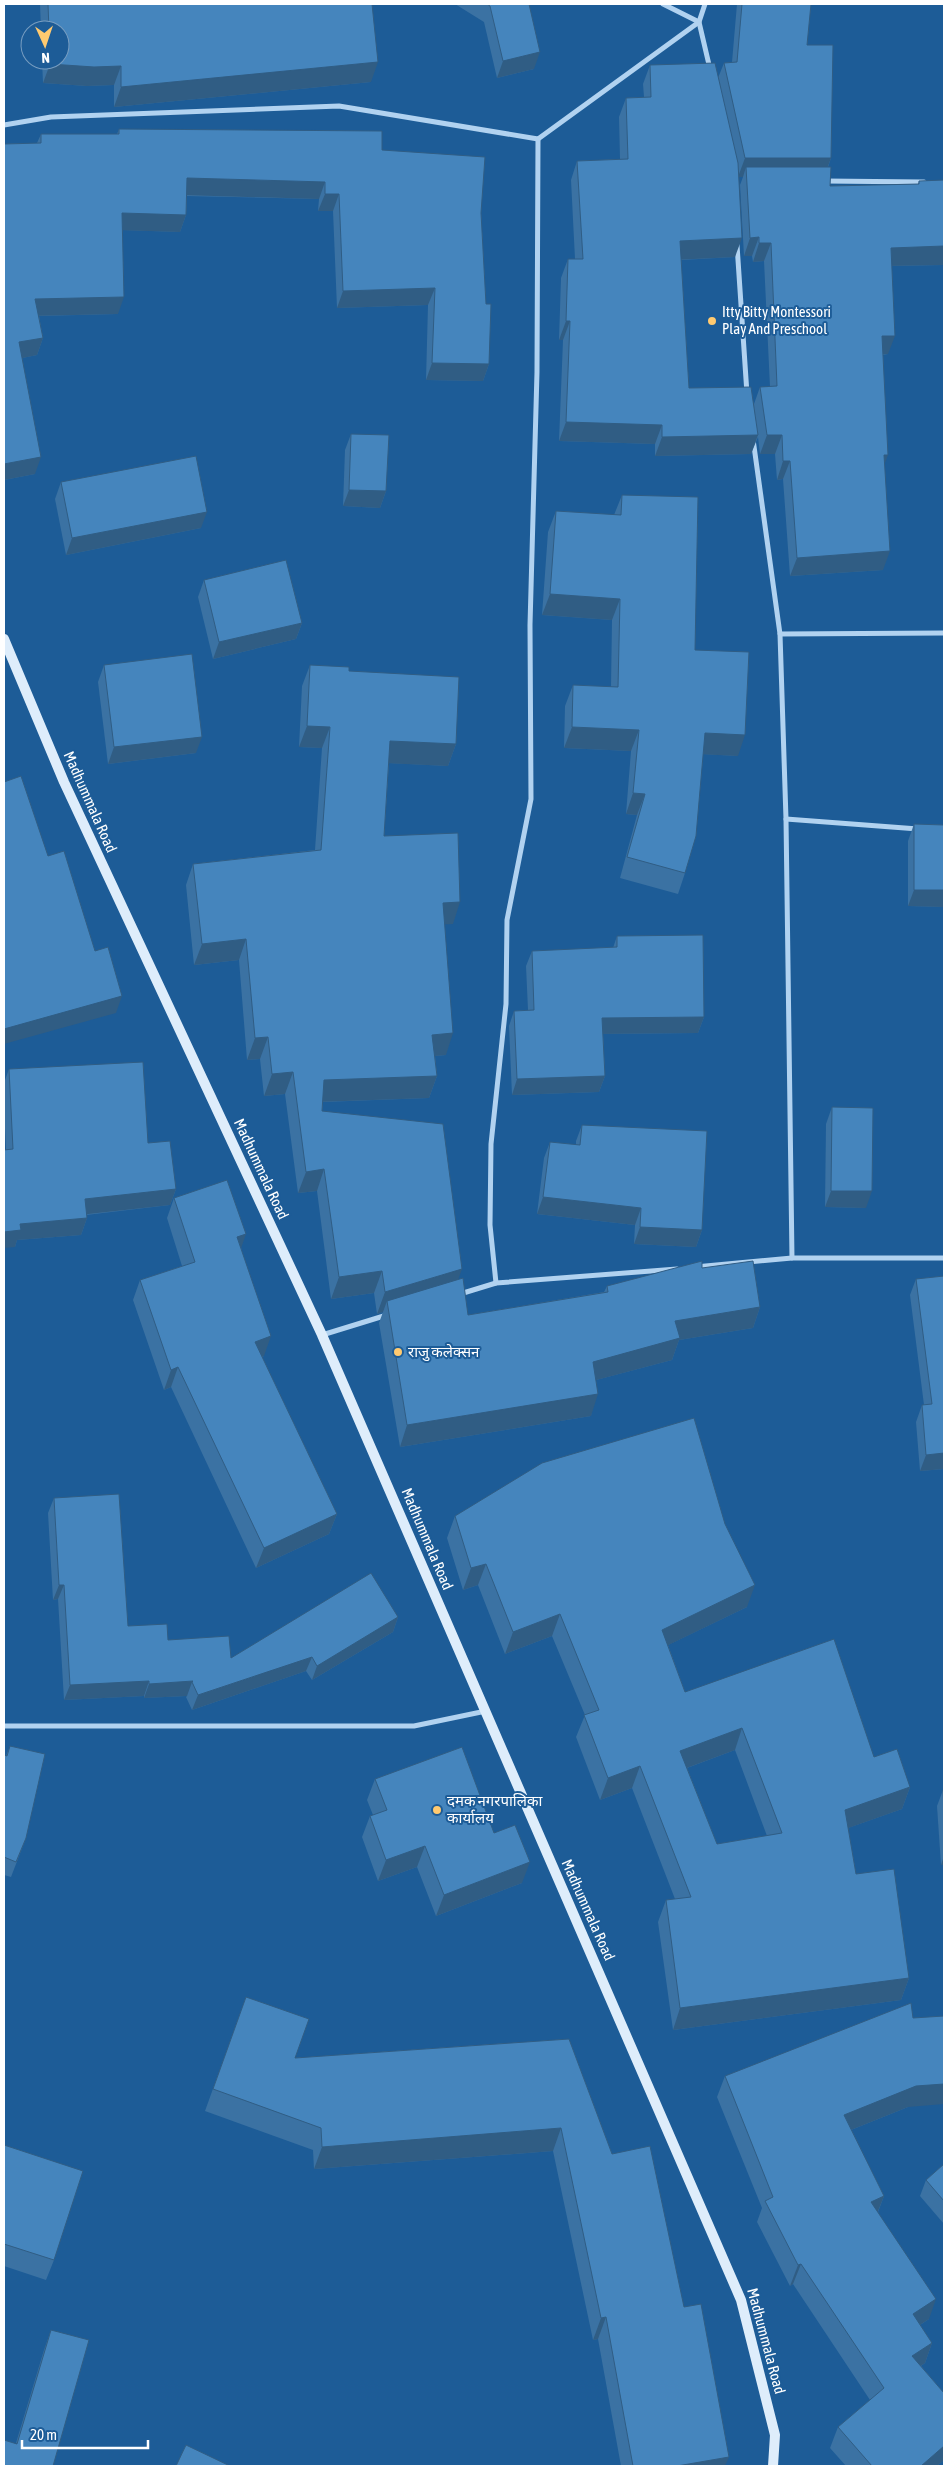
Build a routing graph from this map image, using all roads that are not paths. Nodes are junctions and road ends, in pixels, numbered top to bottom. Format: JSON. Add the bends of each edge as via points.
{"nodes":[{"id":1,"x":662,"y":4,"type":"edge"},
{"id":2,"x":706,"y":4,"type":"edge"},
{"id":3,"x":699,"y":22,"type":"junction"},
{"id":4,"x":711,"y":74,"type":"edge"},
{"id":5,"x":4,"y":125,"type":"edge"},
{"id":6,"x":538,"y":138,"type":"junction"},
{"id":7,"x":815,"y":181,"type":"edge"},
{"id":8,"x":934,"y":182,"type":"edge"},
{"id":9,"x":737,"y":238,"type":"edge"},
{"id":10,"x":748,"y":401,"type":"edge"},
{"id":11,"x":752,"y":430,"type":"edge"},
{"id":12,"x":944,"y":633,"type":"edge"},
{"id":13,"x":780,"y":634,"type":"junction"},
{"id":14,"x":4,"y":639,"type":"edge"},
{"id":15,"x":786,"y":819,"type":"junction"},
{"id":16,"x":924,"y":829,"type":"edge"},
{"id":17,"x":792,"y":1258,"type":"junction"},
{"id":18,"x":944,"y":1258,"type":"edge"},
{"id":19,"x":496,"y":1283,"type":"junction"},
{"id":20,"x":450,"y":1296,"type":"edge"},
{"id":21,"x":395,"y":1313,"type":"edge"},
{"id":22,"x":322,"y":1335,"type":"junction"},
{"id":23,"x":486,"y":1711,"type":"junction"},
{"id":24,"x":4,"y":1726,"type":"edge"},
{"id":25,"x":773,"y":2466,"type":"edge"}],
"edges":[{"from":1,"to":3,"type":"street"},
{"from":2,"to":3,"type":"street"},
{"from":3,"to":4,"type":"street"},
{"from":3,"to":6,"type":"street"},
{"from":5,"to":6,"type":"street","via":[[51,117],[339,106]]},
{"from":6,"to":19,"type":"street","via":[[537,372],[530,626],[531,799],[507,920],[506,1004],[491,1144],[490,1224]]},
{"from":7,"to":8,"type":"street"},
{"from":9,"to":10,"type":"street"},
{"from":11,"to":13,"type":"street"},
{"from":12,"to":13,"type":"street"},
{"from":13,"to":15,"type":"street"},
{"from":14,"to":22,"type":"street","name":"Madhummala Road","via":[[64,782]]},
{"from":15,"to":16,"type":"street"},
{"from":15,"to":17,"type":"street"},
{"from":17,"to":18,"type":"street"},
{"from":17,"to":19,"type":"street"},
{"from":19,"to":20,"type":"street"},
{"from":21,"to":22,"type":"street"},
{"from":22,"to":23,"type":"street","name":"Madhummala Road"},
{"from":23,"to":24,"type":"street","via":[[414,1726]]},
{"from":23,"to":25,"type":"street","name":"Madhummala Road","via":[[741,2300],[775,2435]]}]}
